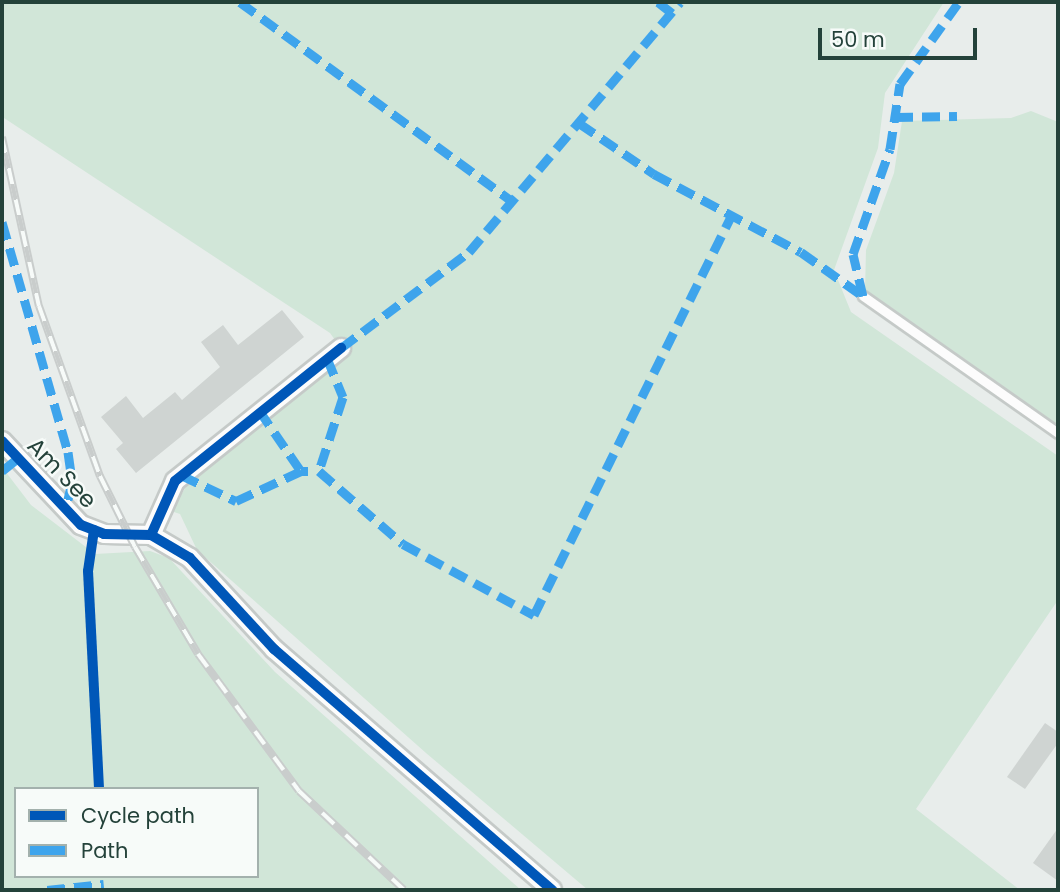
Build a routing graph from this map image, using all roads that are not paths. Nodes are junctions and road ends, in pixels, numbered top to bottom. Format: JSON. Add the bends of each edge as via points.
{"nodes":[{"id":1,"x":863,"y":296,"type":"dead end"},
{"id":2,"x":341,"y":348,"type":"dead end"},
{"id":3,"x":1058,"y":433,"type":"edge"},
{"id":4,"x":2,"y":441,"type":"edge"},
{"id":5,"x":151,"y":535,"type":"junction"},
{"id":6,"x":552,"y":890,"type":"edge"}],
"edges":[{"from":1,"to":3,"type":"lane"},
{"from":2,"to":5,"type":"street","via":[[175,481]]},
{"from":4,"to":5,"type":"street","name":"Am See","via":[[43,479],[80,526]]},
{"from":5,"to":6,"type":"street","via":[[190,558],[274,649]]}]}
